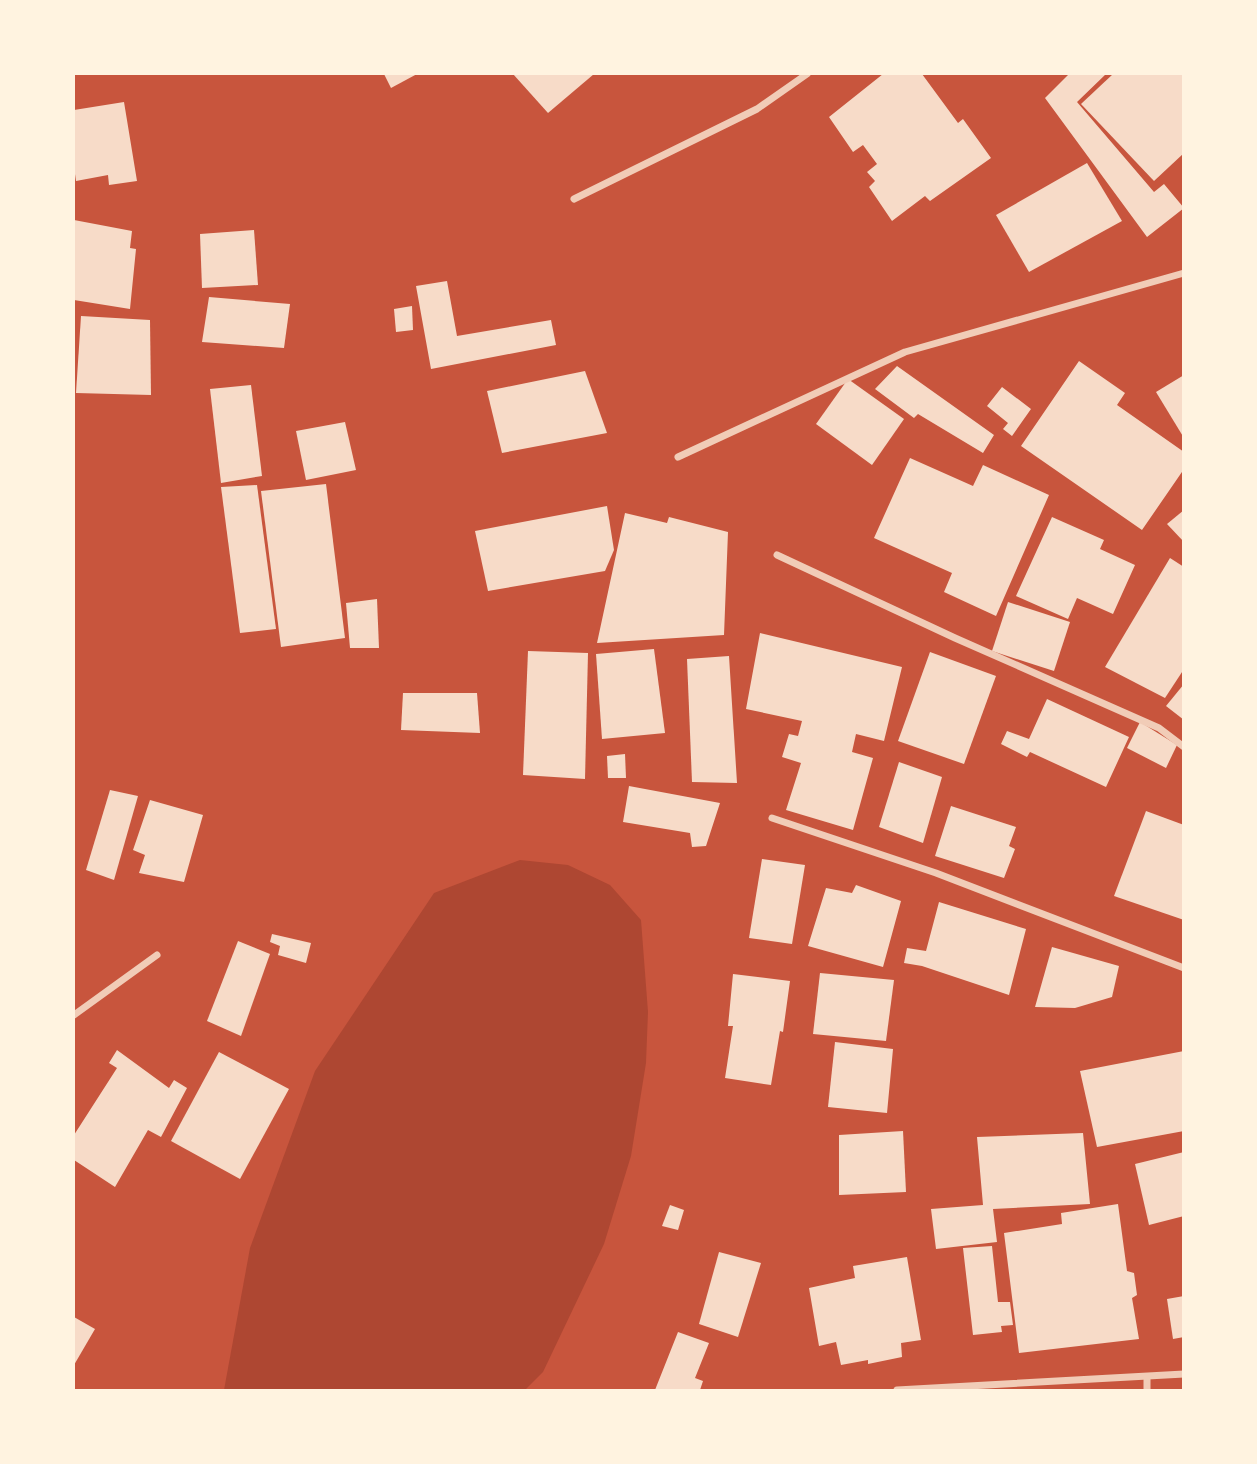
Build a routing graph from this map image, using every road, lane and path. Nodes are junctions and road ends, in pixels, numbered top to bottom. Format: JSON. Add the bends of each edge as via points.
{"nodes":[{"id":1,"x":807,"y":74,"type":"edge"},
{"id":2,"x":574,"y":199,"type":"dead end"},
{"id":3,"x":1184,"y":273,"type":"edge"},
{"id":4,"x":678,"y":457,"type":"dead end"},
{"id":5,"x":777,"y":555,"type":"dead end"},
{"id":6,"x":1184,"y":747,"type":"edge"},
{"id":7,"x":772,"y":818,"type":"dead end"},
{"id":8,"x":157,"y":955,"type":"dead end"},
{"id":9,"x":1184,"y":968,"type":"edge"},
{"id":10,"x":74,"y":1016,"type":"edge"},
{"id":11,"x":1184,"y":1374,"type":"edge"},
{"id":12,"x":1147,"y":1378,"type":"junction"},
{"id":13,"x":897,"y":1391,"type":"edge"},
{"id":14,"x":1147,"y":1391,"type":"edge"}],
"edges":[{"from":1,"to":2,"type":"street","via":[[757,109]]},
{"from":3,"to":4,"type":"street","via":[[905,352]]},
{"from":5,"to":6,"type":"street","via":[[1159,728]]},
{"from":7,"to":9,"type":"street","via":[[936,873]]},
{"from":8,"to":10,"type":"street"},
{"from":11,"to":12,"type":"street"},
{"from":12,"to":13,"type":"street"},
{"from":12,"to":14,"type":"street"}]}
